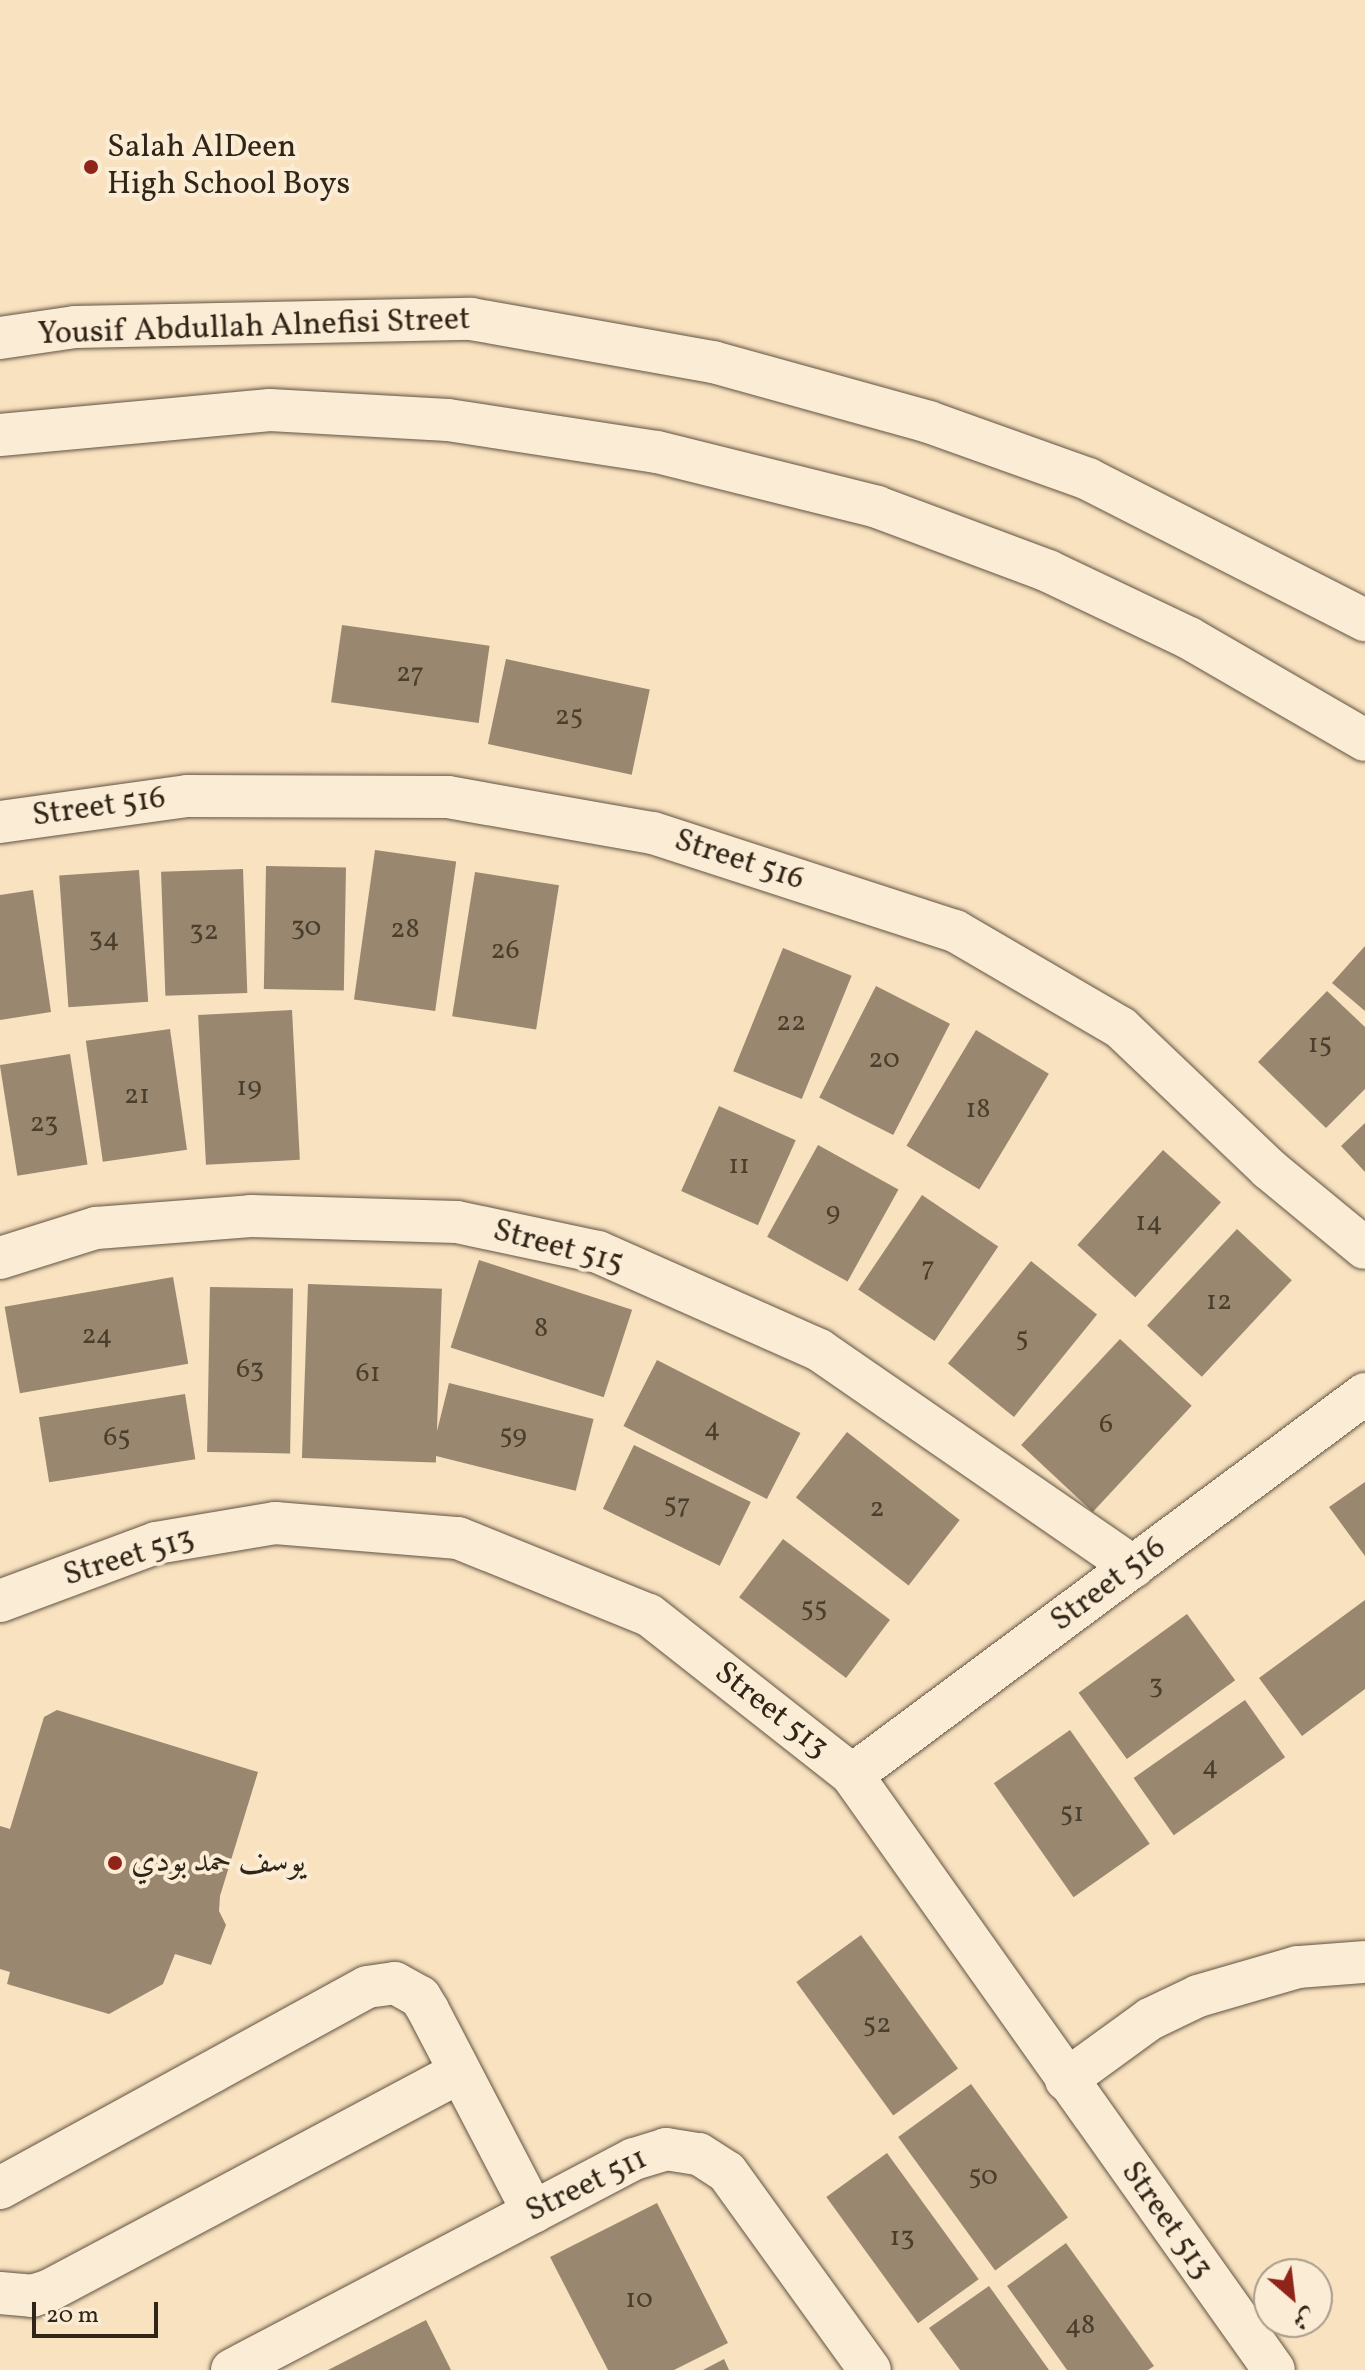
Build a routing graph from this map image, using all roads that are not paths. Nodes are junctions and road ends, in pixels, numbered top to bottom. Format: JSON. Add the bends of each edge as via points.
{"nodes":[{"id":1,"x":0,"y":338,"type":"edge"},
{"id":2,"x":0,"y":435,"type":"edge"},
{"id":3,"x":1365,"y":620,"type":"edge"},
{"id":4,"x":1365,"y":740,"type":"edge"},
{"id":5,"x":0,"y":822,"type":"edge"},
{"id":6,"x":1365,"y":1248,"type":"edge"},
{"id":7,"x":0,"y":1258,"type":"edge"},
{"id":8,"x":1365,"y":1394,"type":"edge"},
{"id":9,"x":1133,"y":1567,"type":"junction"},
{"id":10,"x":3,"y":1592,"type":"edge"},
{"id":11,"x":852,"y":1775,"type":"junction"},
{"id":12,"x":1365,"y":1962,"type":"edge"},
{"id":13,"x":460,"y":2072,"type":"junction"},
{"id":14,"x":1066,"y":2080,"type":"junction"},
{"id":15,"x":0,"y":2188,"type":"edge"},
{"id":16,"x":533,"y":2212,"type":"junction"},
{"id":17,"x":0,"y":2293,"type":"edge"},
{"id":18,"x":232,"y":2370,"type":"edge"},
{"id":19,"x":870,"y":2370,"type":"edge"},
{"id":20,"x":1274,"y":2370,"type":"edge"}],
"edges":[{"from":1,"to":3,"type":"street","name":"Yousif Abdullah Alnefisi Street","via":[[75,327],[471,319],[713,362],[929,422],[1088,479]]},
{"from":2,"to":4,"type":"street","via":[[270,410],[448,420],[657,452],[877,507],[1048,571],[1189,638]]},
{"from":5,"to":6,"type":"street","name":"Street 516","via":[[187,796],[448,797],[653,833],[969,939],[1121,1028],[1269,1169]]},
{"from":7,"to":9,"type":"street","name":"Street 515","via":[[96,1228],[251,1216],[457,1222],[598,1252],[819,1350]]},
{"from":8,"to":9,"type":"street","name":"Street 516"},
{"from":9,"to":11,"type":"street","name":"Street 516"},
{"from":10,"to":11,"type":"street","name":"Street 513","via":[[156,1543],[275,1523],[458,1538],[649,1615]]},
{"from":11,"to":14,"type":"street","name":"Street 513"},
{"from":12,"to":14,"type":"street","via":[[1298,1967],[1198,1996],[1150,2019]]},
{"from":13,"to":15,"type":"street","via":[[420,1997],[395,1983],[380,1983]]},
{"from":13,"to":16,"type":"street"},
{"from":13,"to":17,"type":"street","via":[[50,2290],[32,2296]]},
{"from":14,"to":20,"type":"street","name":"Street 513"},
{"from":16,"to":18,"type":"street","name":"Street 511"},
{"from":16,"to":19,"type":"street","name":"Street 511","via":[[650,2152],[699,2154],[727,2172]]}]}
